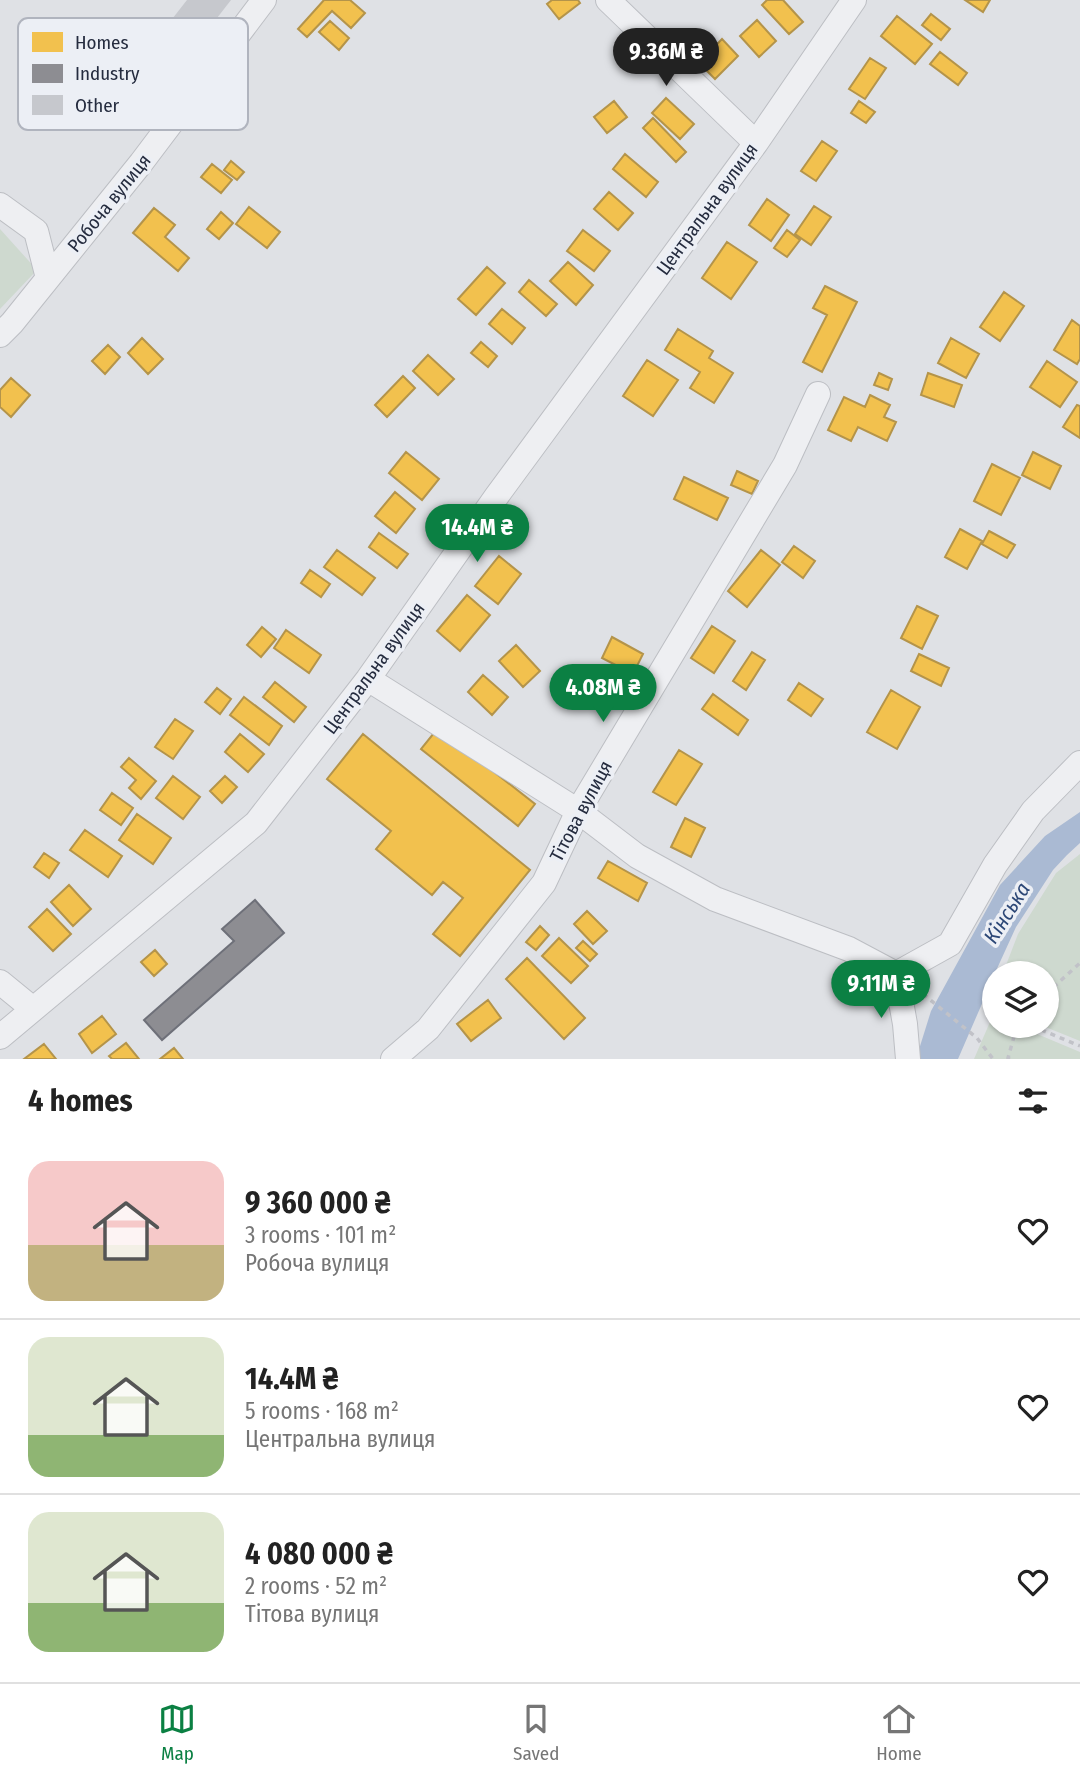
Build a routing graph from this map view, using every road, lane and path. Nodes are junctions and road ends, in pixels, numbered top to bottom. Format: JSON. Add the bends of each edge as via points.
{"nodes":[{"id":1,"x":264,"y":0,"type":"edge"},
{"id":2,"x":608,"y":0,"type":"edge"},
{"id":3,"x":854,"y":0,"type":"edge"},
{"id":4,"x":248,"y":21,"type":"edge"},
{"id":5,"x":166,"y":130,"type":"edge"},
{"id":6,"x":756,"y":143,"type":"junction"},
{"id":7,"x":0,"y":205,"type":"edge"},
{"id":8,"x":48,"y":278,"type":"junction"},
{"id":9,"x":0,"y":335,"type":"edge"},
{"id":10,"x":818,"y":394,"type":"dead end"},
{"id":11,"x":369,"y":679,"type":"junction"},
{"id":12,"x":1080,"y":763,"type":"edge"},
{"id":13,"x":578,"y":811,"type":"junction"},
{"id":14,"x":1080,"y":963,"type":"edge"},
{"id":15,"x":896,"y":974,"type":"junction"},
{"id":16,"x":0,"y":982,"type":"edge"},
{"id":17,"x":1059,"y":982,"type":"edge"},
{"id":18,"x":920,"y":993,"type":"dead end"},
{"id":19,"x":33,"y":1009,"type":"junction"},
{"id":20,"x":0,"y":1037,"type":"edge"},
{"id":21,"x":1059,"y":1037,"type":"edge"},
{"id":22,"x":1014,"y":1038,"type":"edge"},
{"id":23,"x":1080,"y":1045,"type":"edge"},
{"id":24,"x":393,"y":1059,"type":"edge"},
{"id":25,"x":908,"y":1059,"type":"edge"},
{"id":26,"x":993,"y":1059,"type":"edge"},
{"id":27,"x":1009,"y":1059,"type":"edge"}],
"edges":[{"from":1,"to":4,"type":"street","name":"Робоча вулиця"},
{"from":2,"to":6,"type":"street"},
{"from":3,"to":6,"type":"street","name":"Центральна вулиця"},
{"from":5,"to":8,"type":"street","name":"Робоча вулиця"},
{"from":6,"to":11,"type":"street","name":"Центральна вулиця","via":[[496,497]]},
{"from":7,"to":8,"type":"street","via":[[36,231]]},
{"from":8,"to":9,"type":"street","name":"Робоча вулиця"},
{"from":10,"to":13,"type":"street","name":"Тітова вулиця","via":[[785,465]]},
{"from":11,"to":13,"type":"street"},
{"from":11,"to":19,"type":"street","name":"Центральна вулиця","via":[[256,823]]},
{"from":12,"to":15,"type":"street","via":[[1033,811],[995,865],[950,944]]},
{"from":13,"to":15,"type":"street","via":[[637,856],[715,899],[849,949]]},
{"from":13,"to":24,"type":"street","name":"Тітова вулиця","via":[[544,883],[428,1029]]},
{"from":14,"to":17,"type":"path"},
{"from":15,"to":25,"type":"street"},
{"from":16,"to":19,"type":"street"},
{"from":18,"to":26,"type":"path","via":[[977,1038]]},
{"from":19,"to":20,"type":"street","name":"Центральна вулиця"},
{"from":21,"to":23,"type":"path"},
{"from":22,"to":27,"type":"path"}]}
